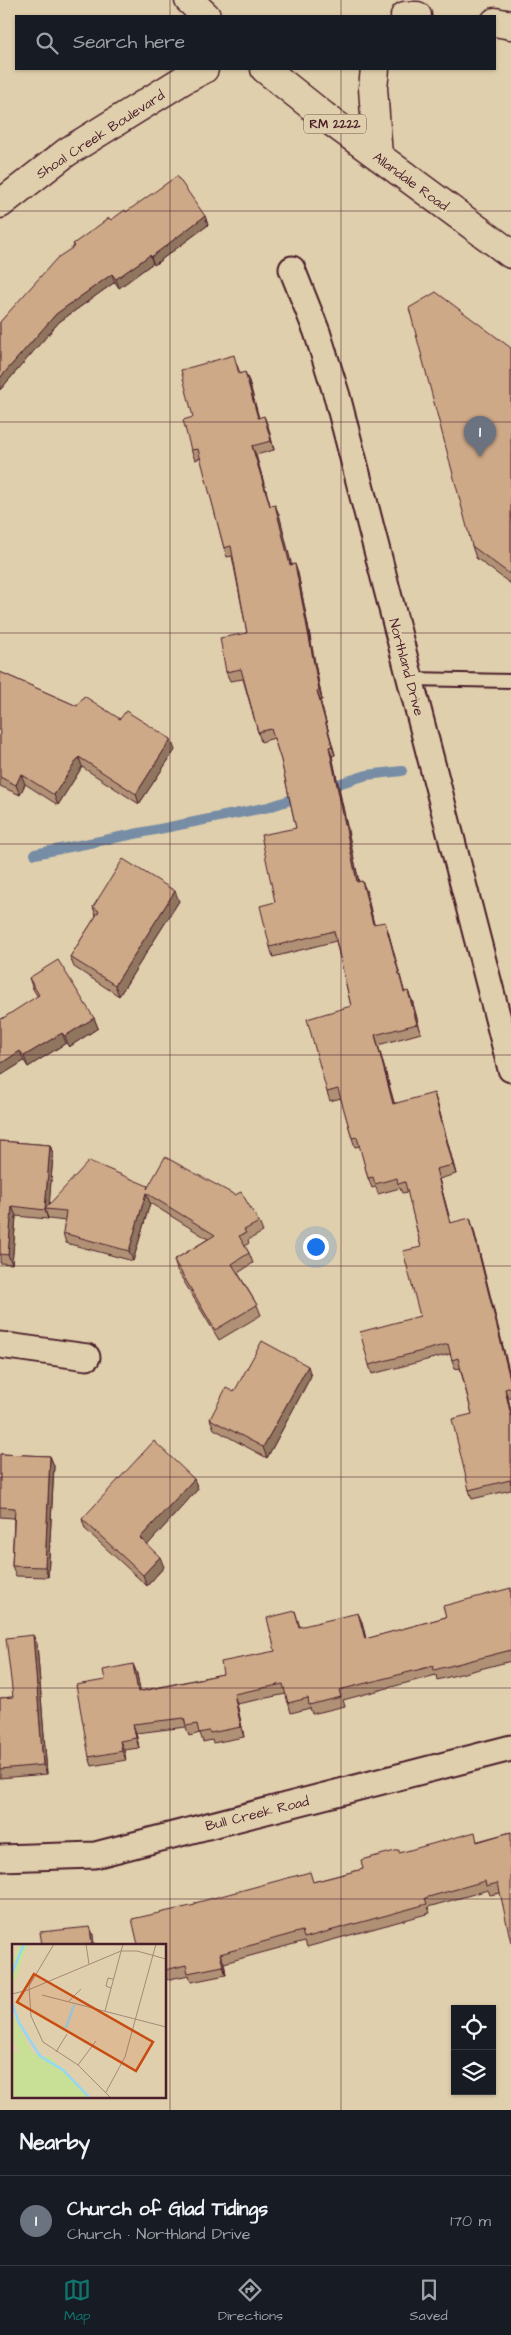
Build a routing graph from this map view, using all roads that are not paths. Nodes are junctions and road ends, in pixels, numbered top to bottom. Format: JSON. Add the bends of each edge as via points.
{"nodes":[{"id":1,"x":189,"y":0,"type":"edge"},
{"id":2,"x":205,"y":15,"type":"edge"},
{"id":3,"x":496,"y":22,"type":"edge"},
{"id":4,"x":511,"y":24,"type":"edge"},
{"id":5,"x":202,"y":70,"type":"edge"},
{"id":6,"x":267,"y":70,"type":"edge"},
{"id":7,"x":375,"y":70,"type":"edge"},
{"id":8,"x":378,"y":156,"type":"junction"},
{"id":9,"x":0,"y":204,"type":"edge"},
{"id":10,"x":511,"y":254,"type":"edge"},
{"id":11,"x":292,"y":269,"type":"dead end"},
{"id":12,"x":410,"y":679,"type":"junction"},
{"id":13,"x":511,"y":681,"type":"edge"},
{"id":14,"x":511,"y":1069,"type":"edge"},
{"id":15,"x":0,"y":1345,"type":"edge"},
{"id":16,"x":87,"y":1357,"type":"dead end"},
{"id":17,"x":511,"y":1748,"type":"edge"},
{"id":18,"x":0,"y":1858,"type":"edge"}],
"edges":[{"from":1,"to":2,"type":"main road"},
{"from":3,"to":4,"type":"main road"},
{"from":5,"to":9,"type":"main road","name":"Shoal Creek Boulevard","via":[[67,152]]},
{"from":6,"to":8,"type":"main road","name":"Allandale Road","number":"RM 2222"},
{"from":7,"to":8,"type":"main road","via":[[373,88]]},
{"from":8,"to":10,"type":"main road","name":"Allandale Road","number":"RM 2222"},
{"from":11,"to":12,"type":"street","name":"Northland Drive","via":[[317,332],[337,396]]},
{"from":12,"to":13,"type":"lane"},
{"from":12,"to":14,"type":"street","name":"Northland Drive"},
{"from":15,"to":16,"type":"street"},
{"from":17,"to":18,"type":"street","name":"Bull Creek Road","via":[[95,1855]]}]}
